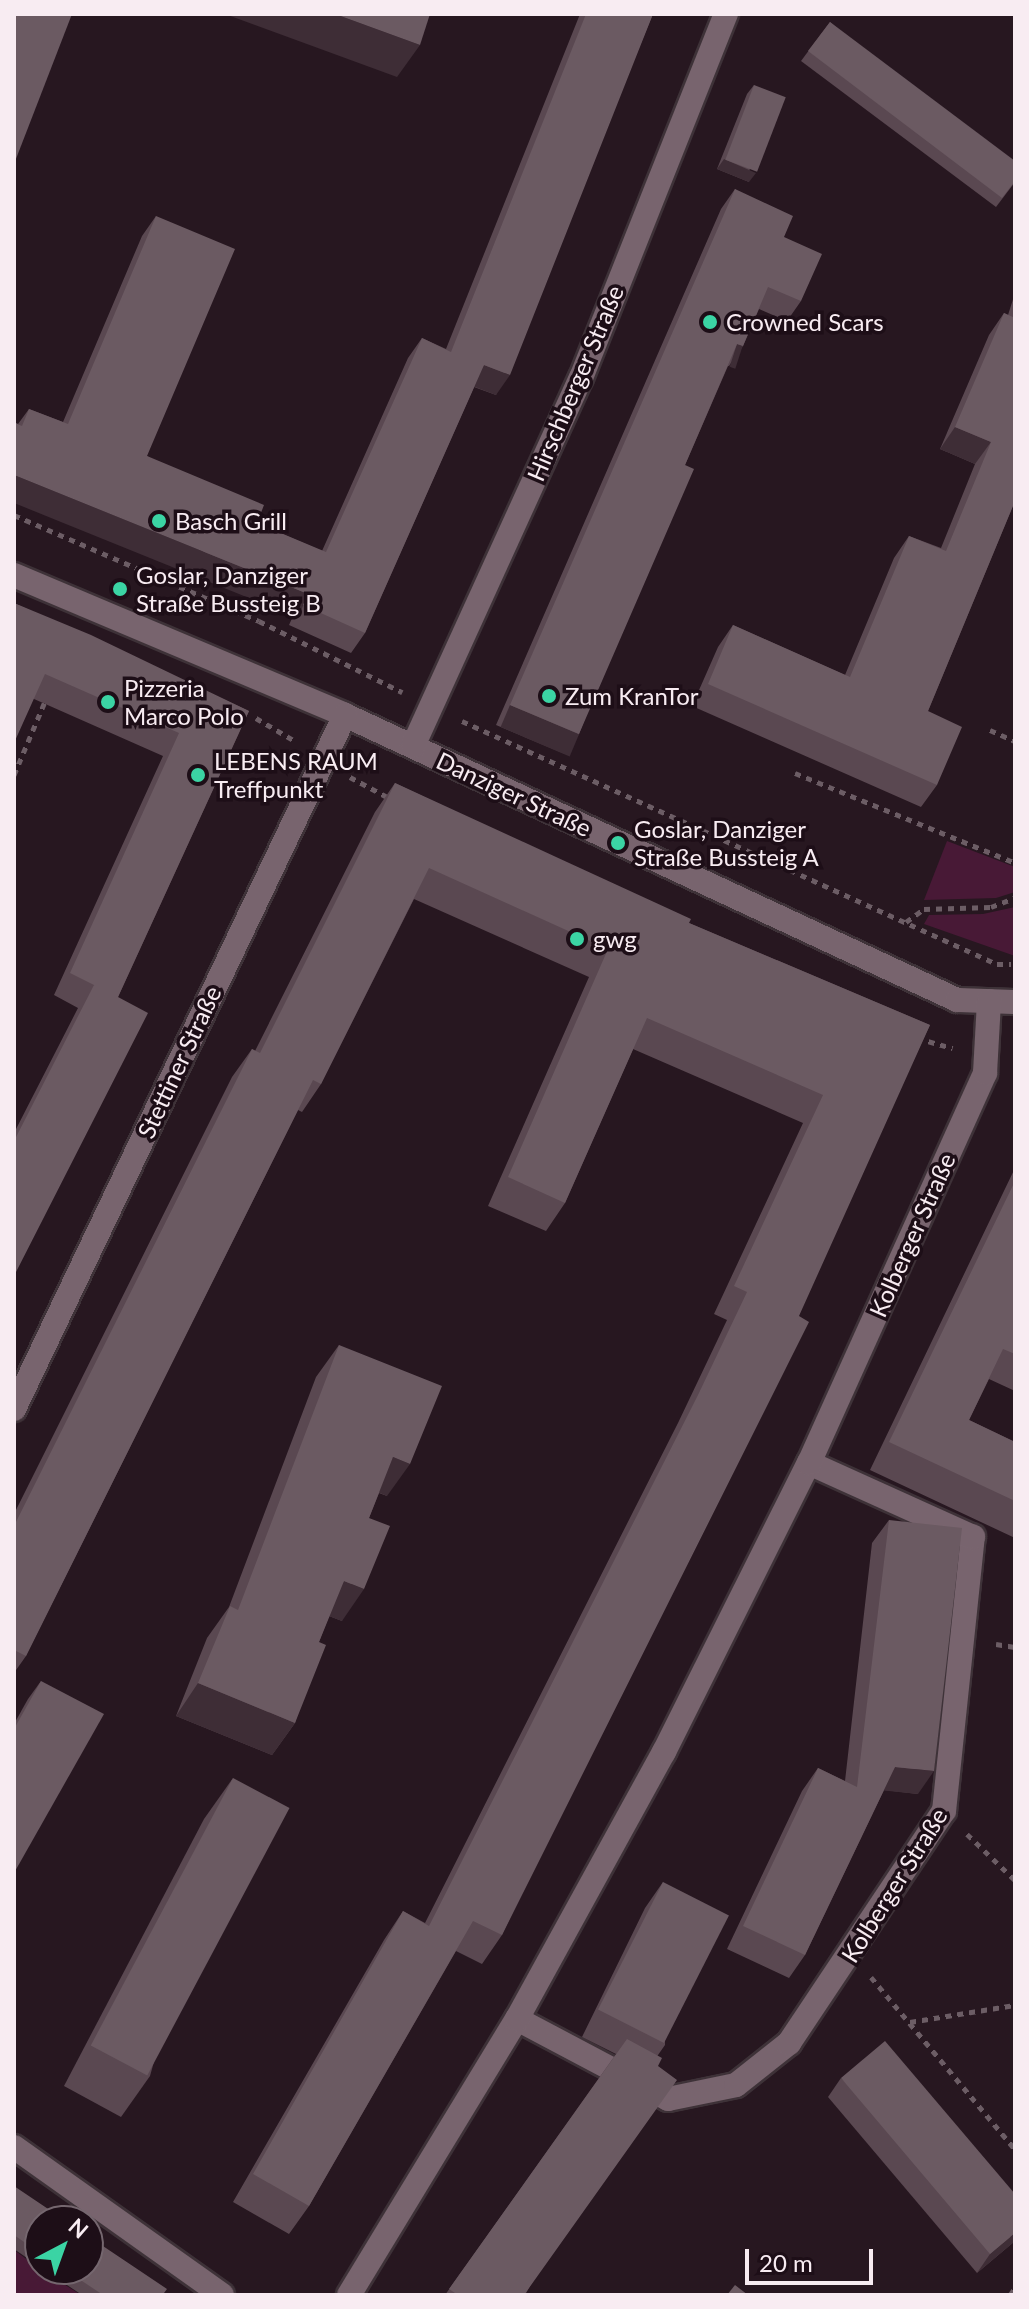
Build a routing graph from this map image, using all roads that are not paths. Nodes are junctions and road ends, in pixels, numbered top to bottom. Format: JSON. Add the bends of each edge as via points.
{"nodes":[{"id":1,"x":726,"y":14,"type":"edge"},
{"id":2,"x":14,"y":575,"type":"edge"},
{"id":3,"x":345,"y":715,"type":"junction"},
{"id":4,"x":413,"y":746,"type":"junction"},
{"id":5,"x":989,"y":1001,"type":"junction"},
{"id":6,"x":1015,"y":1002,"type":"edge"},
{"id":7,"x":14,"y":1409,"type":"edge"},
{"id":8,"x":809,"y":1463,"type":"junction"},
{"id":9,"x":517,"y":2019,"type":"junction"},
{"id":10,"x":14,"y":2147,"type":"edge"},
{"id":11,"x":222,"y":2295,"type":"edge"},
{"id":12,"x":349,"y":2295,"type":"edge"}],
"edges":[{"from":1,"to":4,"type":"street","name":"Hirschberger Straße","via":[[581,378]]},
{"from":2,"to":3,"type":"street","name":"Danziger Straße"},
{"from":3,"to":4,"type":"street","name":"Danziger Straße"},
{"from":3,"to":7,"type":"street","name":"Stettiner Straße"},
{"from":4,"to":5,"type":"street","name":"Danziger Straße","via":[[957,1000]]},
{"from":5,"to":6,"type":"street","name":"Danziger Straße"},
{"from":5,"to":8,"type":"street","name":"Kolberger Straße","via":[[985,1073]]},
{"from":8,"to":9,"type":"street","name":"Kolberger Straße","via":[[664,1752]]},
{"from":8,"to":9,"type":"street","name":"Kolberger Straße","via":[[973,1537],[944,1811],[789,2043],[736,2085],[668,2099]]},
{"from":9,"to":12,"type":"street","name":"Kolberger Straße"},
{"from":10,"to":11,"type":"street"}]}
